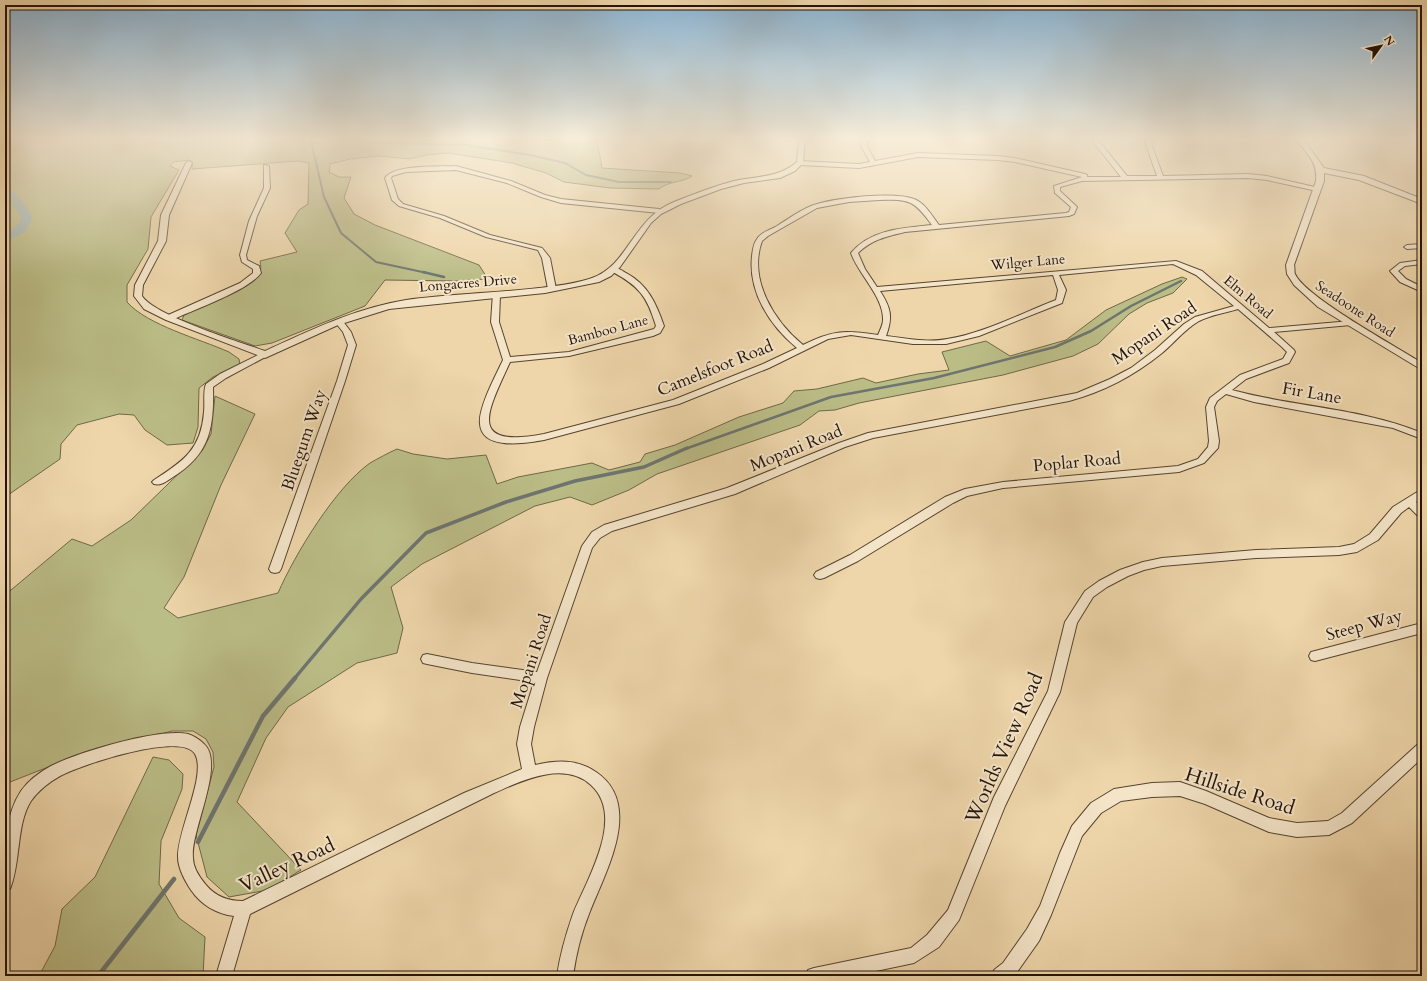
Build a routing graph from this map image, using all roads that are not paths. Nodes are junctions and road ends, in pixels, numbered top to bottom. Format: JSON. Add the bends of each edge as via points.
{"nodes":[{"id":1,"x":179,"y":185,"type":"edge"},
{"id":2,"x":269,"y":185,"type":"edge"},
{"id":3,"x":390,"y":185,"type":"edge"},
{"id":4,"x":516,"y":185,"type":"edge"},
{"id":5,"x":731,"y":185,"type":"edge"},
{"id":6,"x":1059,"y":185,"type":"edge"},
{"id":7,"x":1296,"y":185,"type":"edge"},
{"id":8,"x":1319,"y":185,"type":"edge"},
{"id":9,"x":1378,"y":185,"type":"edge"},
{"id":10,"x":1317,"y":189,"type":"junction"},
{"id":11,"x":1422,"y":202,"type":"edge"},
{"id":12,"x":659,"y":211,"type":"junction"},
{"id":13,"x":936,"y":226,"type":"junction"},
{"id":14,"x":1422,"y":246,"type":"edge"},
{"id":15,"x":1407,"y":247,"type":"dead end"},
{"id":16,"x":1422,"y":262,"type":"edge"},
{"id":17,"x":1182,"y":264,"type":"joint"},
{"id":18,"x":614,"y":269,"type":"junction"},
{"id":19,"x":1055,"y":273,"type":"junction"},
{"id":20,"x":552,"y":289,"type":"junction"},
{"id":21,"x":875,"y":289,"type":"junction"},
{"id":22,"x":1422,"y":290,"type":"edge"},
{"id":23,"x":496,"y":295,"type":"junction"},
{"id":24,"x":1238,"y":307,"type":"junction"},
{"id":25,"x":169,"y":318,"type":"junction"},
{"id":26,"x":339,"y":322,"type":"junction"},
{"id":27,"x":1351,"y":323,"type":"junction"},
{"id":28,"x":1268,"y":330,"type":"junction"},
{"id":29,"x":881,"y":337,"type":"junction"},
{"id":30,"x":802,"y":347,"type":"junction"},
{"id":31,"x":265,"y":355,"type":"junction"},
{"id":32,"x":1290,"y":356,"type":"joint"},
{"id":33,"x":507,"y":360,"type":"junction"},
{"id":34,"x":1422,"y":367,"type":"edge"},
{"id":35,"x":1225,"y":391,"type":"junction"},
{"id":36,"x":1422,"y":436,"type":"edge"},
{"id":37,"x":156,"y":482,"type":"dead end"},
{"id":38,"x":1422,"y":494,"type":"edge"},
{"id":39,"x":1409,"y":501,"type":"junction"},
{"id":40,"x":1422,"y":513,"type":"edge"},
{"id":41,"x":275,"y":569,"type":"dead end"},
{"id":42,"x":820,"y":575,"type":"dead end"},
{"id":43,"x":1422,"y":628,"type":"edge"},
{"id":44,"x":1315,"y":656,"type":"dead end"},
{"id":45,"x":427,"y":659,"type":"dead end"},
{"id":46,"x":541,"y":678,"type":"junction"},
{"id":47,"x":1422,"y":749,"type":"edge"},
{"id":48,"x":530,"y":773,"type":"junction"},
{"id":49,"x":5,"y":884,"type":"edge"},
{"id":50,"x":244,"y":909,"type":"junction"},
{"id":51,"x":224,"y":976,"type":"edge"},
{"id":52,"x":565,"y":976,"type":"edge"},
{"id":53,"x":814,"y":976,"type":"edge"},
{"id":54,"x":1000,"y":976,"type":"edge"}],
"edges":[{"from":1,"to":25,"type":"street","via":[[165,215],[162,241],[138,290],[138,296],[147,307]]},
{"from":2,"to":25,"type":"street","via":[[255,215],[243,255],[244,261],[256,268],[257,273],[244,285]]},
{"from":3,"to":20,"type":"street","via":[[395,200],[401,205],[442,217],[488,236],[540,249],[546,258]]},
{"from":4,"to":12,"type":"street","via":[[561,201]]},
{"from":5,"to":12,"type":"street","name":"Longacres Drive"},
{"from":6,"to":13,"type":"street","via":[[1056,189],[1074,207],[1072,213],[1067,215]]},
{"from":7,"to":10,"type":"street"},
{"from":8,"to":10,"type":"street","name":"Seadoone Road"},
{"from":9,"to":11,"type":"street"},
{"from":10,"to":27,"type":"street","name":"Seadoone Road","via":[[1290,264],[1291,274],[1321,305]]},
{"from":12,"to":18,"type":"street","name":"Longacres Drive","via":[[643,228]]},
{"from":13,"to":21,"type":"street","via":[[892,232],[858,247],[854,253],[856,261]]},
{"from":13,"to":30,"type":"street","via":[[913,201],[889,198],[820,205],[763,236],[758,244],[754,276],[777,323]]},
{"from":14,"to":15,"type":"street"},
{"from":16,"to":22,"type":"street","via":[[1406,264],[1394,271],[1398,277]]},
{"from":17,"to":19,"type":"street","name":"Wilger Lane","via":[[1166,262]]},
{"from":17,"to":24,"type":"street","name":"Elm Road","via":[[1199,273]]},
{"from":18,"to":20,"type":"street","name":"Longacres Drive","via":[[606,276],[592,281]]},
{"from":18,"to":33,"type":"street","name":"Bamboo Lane","via":[[643,287],[660,326],[657,331],[568,354]]},
{"from":19,"to":21,"type":"street","name":"Wilger Lane"},
{"from":19,"to":29,"type":"street","name":"Camelsfoot Road","via":[[1063,290],[1059,301],[976,334],[946,342],[930,343]]},
{"from":20,"to":23,"type":"street","name":"Longacres Drive"},
{"from":21,"to":29,"type":"street","via":[[886,310],[887,319]]},
{"from":23,"to":26,"type":"street","name":"Longacres Drive","via":[[400,304]]},
{"from":23,"to":33,"type":"street","via":[[495,322]]},
{"from":24,"to":28,"type":"street","name":"Elm Road"},
{"from":24,"to":46,"type":"street","name":"Mopani Road","via":[[1192,323],[1152,357],[1086,393],[871,435],[731,491],[608,528],[596,535],[587,546]]},
{"from":25,"to":31,"type":"street"},
{"from":26,"to":31,"type":"street","name":"Longacres Drive"},
{"from":26,"to":41,"type":"street","name":"Bluegum Way","via":[[347,332],[352,345]]},
{"from":27,"to":28,"type":"street"},
{"from":27,"to":34,"type":"street","name":"Seadoone Road"},
{"from":28,"to":32,"type":"street","name":"Elm Road","via":[[1291,352]]},
{"from":29,"to":30,"type":"street","name":"Camelsfoot Road","via":[[838,334]]},
{"from":30,"to":33,"type":"street","name":"Camelsfoot Road","via":[[766,366],[676,402],[544,437],[511,441],[498,439],[487,432],[484,423],[489,400]]},
{"from":31,"to":37,"type":"street","name":"Longacres Drive","via":[[209,386],[208,430],[202,444],[175,472]]},
{"from":32,"to":35,"type":"street","name":"Poplar Road","via":[[1286,361],[1243,377]]},
{"from":35,"to":36,"type":"street","name":"Fir Lane","via":[[1254,399],[1395,425]]},
{"from":35,"to":42,"type":"street","name":"Poplar Road","via":[[1210,407],[1214,440],[1209,454],[1201,461],[1179,469],[1003,485],[965,493]]},
{"from":38,"to":39,"type":"street"},
{"from":39,"to":40,"type":"street"},
{"from":39,"to":53,"type":"street","name":"Worlds View Road","via":[[1397,510],[1374,537],[1357,548],[1162,562],[1124,574],[1089,594],[1071,622],[1054,692],[999,802],[954,915],[933,941],[914,955]]},
{"from":43,"to":44,"type":"street","name":"Steep Way"},
{"from":45,"to":46,"type":"street"},
{"from":46,"to":48,"type":"street","name":"Mopani Road","via":[[524,744]]},
{"from":47,"to":54,"type":"street","name":"Hillside Road","via":[[1347,818],[1329,828],[1297,830],[1269,825],[1180,789],[1119,794],[1096,808],[1077,831],[1034,935],[1009,969]]},
{"from":48,"to":50,"type":"street","name":"Valley Road","via":[[486,790]]},
{"from":48,"to":52,"type":"street","name":"Valley Road","via":[[564,767],[583,772],[597,780],[607,792],[611,807],[612,828],[608,850],[574,933]]},
{"from":49,"to":50,"type":"street","name":"Valley Road","via":[[17,817],[22,803],[35,786],[49,774],[83,760],[166,739],[182,740],[196,745],[206,765],[187,837],[185,857],[191,877],[204,896],[219,906]]},
{"from":50,"to":51,"type":"street"}]}
